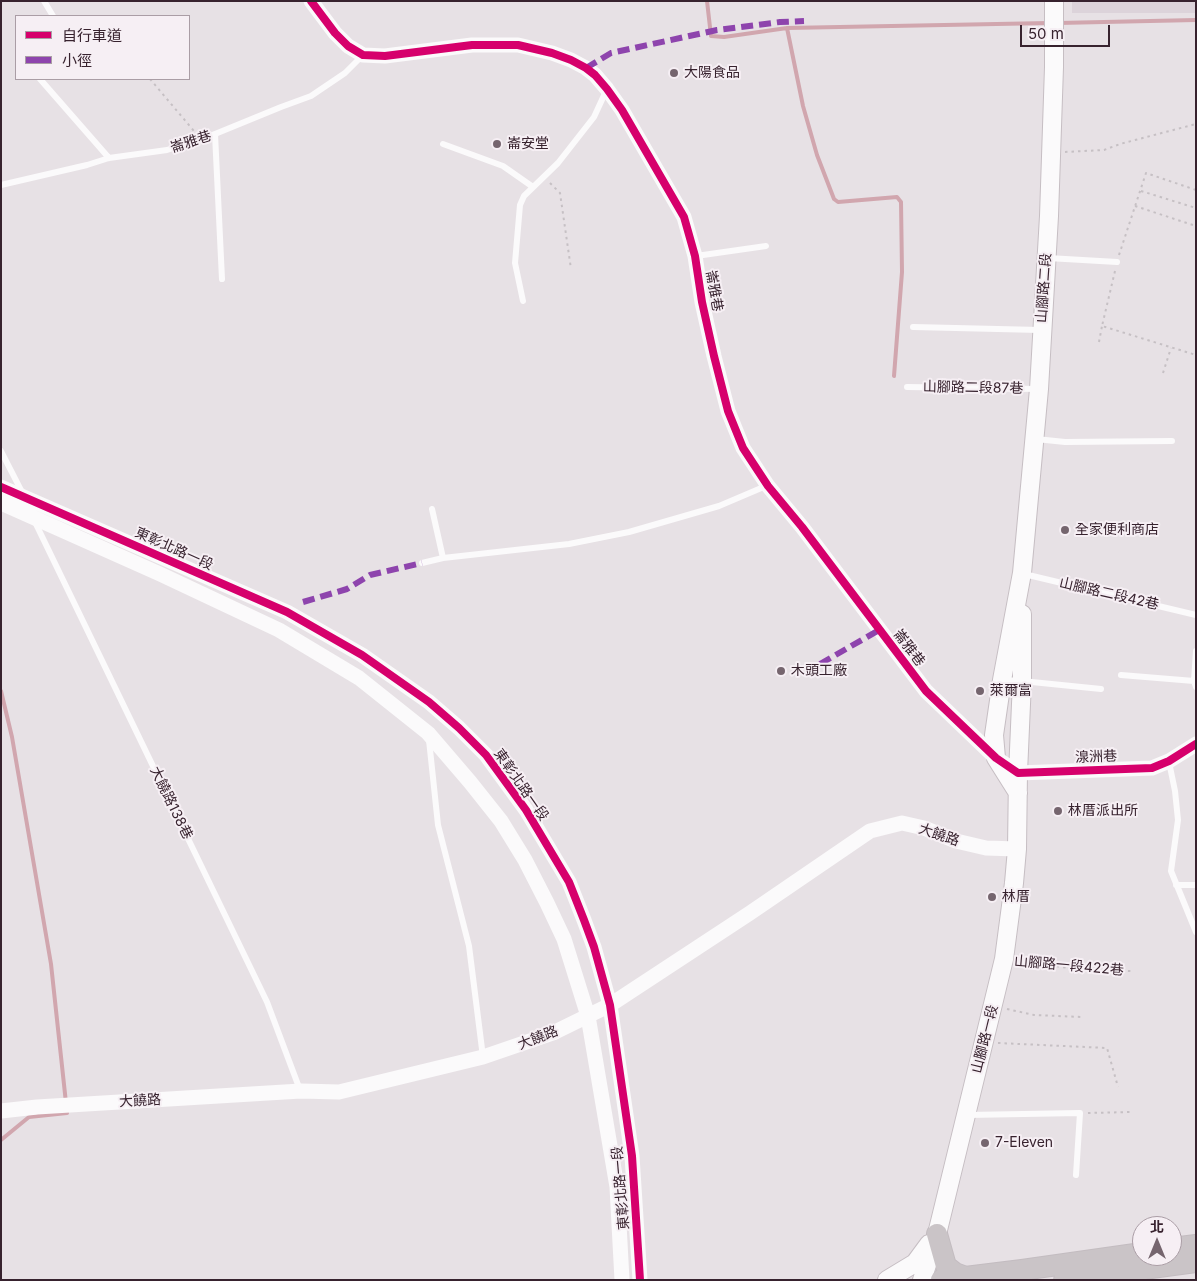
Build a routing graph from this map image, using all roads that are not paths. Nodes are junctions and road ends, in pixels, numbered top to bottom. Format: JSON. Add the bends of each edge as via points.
{"nodes":[{"id":1,"x":44,"y":1,"type":"edge"},
{"id":2,"x":311,"y":1,"type":"edge"},
{"id":3,"x":1054,"y":1,"type":"edge"},
{"id":4,"x":52,"y":15,"type":"edge"},
{"id":5,"x":363,"y":55,"type":"junction"},
{"id":6,"x":41,"y":80,"type":"edge"},
{"id":7,"x":607,"y":89,"type":"junction"},
{"id":8,"x":215,"y":134,"type":"junction"},
{"id":9,"x":442,"y":144,"type":"dead end"},
{"id":10,"x":108,"y":158,"type":"junction"},
{"id":11,"x":1,"y":185,"type":"edge"},
{"id":12,"x":532,"y":187,"type":"junction"},
{"id":13,"x":766,"y":246,"type":"dead end"},
{"id":14,"x":695,"y":256,"type":"junction"},
{"id":15,"x":1047,"y":258,"type":"junction"},
{"id":16,"x":1117,"y":262,"type":"road end"},
{"id":17,"x":222,"y":279,"type":"dead end"},
{"id":18,"x":522,"y":300,"type":"dead end"},
{"id":19,"x":914,"y":326,"type":"dead end"},
{"id":20,"x":1042,"y":330,"type":"junction"},
{"id":21,"x":907,"y":387,"type":"dead end"},
{"id":22,"x":1039,"y":389,"type":"junction"},
{"id":23,"x":1034,"y":438,"type":"junction"},
{"id":24,"x":1172,"y":441,"type":"dead end"},
{"id":25,"x":1,"y":451,"type":"edge"},
{"id":26,"x":768,"y":486,"type":"junction"},
{"id":27,"x":1,"y":487,"type":"edge"},
{"id":28,"x":24,"y":497,"type":"junction"},
{"id":29,"x":1,"y":504,"type":"edge"},
{"id":30,"x":432,"y":509,"type":"dead end"},
{"id":31,"x":33,"y":518,"type":"junction"},
{"id":32,"x":443,"y":558,"type":"junction"},
{"id":33,"x":422,"y":563,"type":"dead end"},
{"id":34,"x":1022,"y":573,"type":"junction"},
{"id":35,"x":1196,"y":615,"type":"edge"},
{"id":36,"x":1196,"y":651,"type":"edge"},
{"id":37,"x":1121,"y":675,"type":"dead end"},
{"id":38,"x":1002,"y":680,"type":"junction"},
{"id":39,"x":1022,"y":681,"type":"junction"},
{"id":40,"x":1195,"y":684,"type":"edge"},
{"id":41,"x":1101,"y":689,"type":"dead end"},
{"id":42,"x":428,"y":733,"type":"junction"},
{"id":43,"x":1196,"y":744,"type":"edge"},
{"id":44,"x":996,"y":758,"type":"junction"},
{"id":45,"x":1169,"y":762,"type":"junction"},
{"id":46,"x":1018,"y":773,"type":"junction"},
{"id":47,"x":1018,"y":793,"type":"junction"},
{"id":48,"x":1017,"y":849,"type":"junction"},
{"id":49,"x":1196,"y":885,"type":"edge"},
{"id":50,"x":1176,"y":886,"type":"junction"},
{"id":51,"x":1196,"y":932,"type":"edge"},
{"id":52,"x":610,"y":1005,"type":"junction"},
{"id":53,"x":588,"y":1016,"type":"junction"},
{"id":54,"x":483,"y":1057,"type":"junction"},
{"id":55,"x":301,"y":1091,"type":"junction"},
{"id":56,"x":1,"y":1111,"type":"edge"},
{"id":57,"x":966,"y":1115,"type":"junction"},
{"id":58,"x":1076,"y":1175,"type":"dead end"},
{"id":59,"x":937,"y":1234,"type":"junction"},
{"id":60,"x":1196,"y":1244,"type":"edge"},
{"id":61,"x":1182,"y":1246,"type":"edge"},
{"id":62,"x":1132,"y":1254,"type":"edge"},
{"id":63,"x":1196,"y":1262,"type":"edge"},
{"id":64,"x":643,"y":1277,"type":"edge"},
{"id":65,"x":966,"y":1277,"type":"junction"},
{"id":66,"x":622,"y":1280,"type":"edge"},
{"id":67,"x":887,"y":1280,"type":"edge"},
{"id":68,"x":922,"y":1280,"type":"edge"},
{"id":69,"x":941,"y":1280,"type":"edge"},
{"id":70,"x":1064,"y":1280,"type":"edge"}],
"edges":[{"from":1,"to":4,"type":"lane"},
{"from":2,"to":5,"type":"street","via":[[335,33]]},
{"from":3,"to":15,"type":"main road","name":"山腳路二段"},
{"from":5,"to":7,"type":"street","name":"崙雅巷","via":[[385,56],[472,44],[518,45],[571,60],[586,68]]},
{"from":5,"to":8,"type":"lane","name":"崙雅巷","via":[[346,73],[311,96]]},
{"from":6,"to":10,"type":"lane"},
{"from":7,"to":12,"type":"lane","via":[[594,117],[558,163]]},
{"from":7,"to":14,"type":"street","name":"崙雅巷","via":[[684,217]]},
{"from":8,"to":10,"type":"lane","name":"崙雅巷","via":[[167,150]]},
{"from":8,"to":17,"type":"lane"},
{"from":9,"to":12,"type":"lane","via":[[503,166]]},
{"from":10,"to":11,"type":"lane","name":"崙雅巷"},
{"from":12,"to":18,"type":"lane","via":[[520,205],[515,263]]},
{"from":13,"to":14,"type":"lane"},
{"from":14,"to":26,"type":"street","name":"崙雅巷","via":[[702,302],[728,411],[743,448]]},
{"from":15,"to":16,"type":"lane"},
{"from":15,"to":20,"type":"main road","name":"山腳路二段"},
{"from":19,"to":20,"type":"lane"},
{"from":20,"to":22,"type":"main road","name":"山腳路二段"},
{"from":21,"to":22,"type":"lane","name":"山腳路二段87巷"},
{"from":22,"to":23,"type":"main road","name":"山腳路二段"},
{"from":23,"to":24,"type":"lane","via":[[1065,442]]},
{"from":23,"to":34,"type":"main road","name":"山腳路二段"},
{"from":25,"to":28,"type":"lane","name":"大饒路138巷"},
{"from":26,"to":32,"type":"lane","via":[[719,506],[629,532],[570,544]]},
{"from":26,"to":44,"type":"street","name":"崙雅巷","via":[[926,691]]},
{"from":27,"to":28,"type":"street","name":"東彰北路一段"},
{"from":28,"to":31,"type":"lane","name":"大饒路138巷"},
{"from":28,"to":52,"type":"street","name":"東彰北路一段","via":[[287,612],[362,655],[429,702],[459,728],[486,755],[526,810],[569,882],[594,948]]},
{"from":29,"to":31,"type":"street","name":"東彰北路一段"},
{"from":30,"to":32,"type":"lane"},
{"from":31,"to":42,"type":"street","name":"東彰北路一段","via":[[279,630],[359,678]]},
{"from":31,"to":55,"type":"lane","name":"大饒路138巷","via":[[267,1002]]},
{"from":32,"to":33,"type":"lane"},
{"from":34,"to":35,"type":"lane","name":"山腳路二段42巷"},
{"from":34,"to":38,"type":"main road","name":"山腳路二段"},
{"from":34,"to":39,"type":"main road","name":"山腳路二段"},
{"from":36,"to":40,"type":"lane"},
{"from":37,"to":40,"type":"lane"},
{"from":38,"to":39,"type":"lane"},
{"from":38,"to":44,"type":"main road","name":"山腳路二段","via":[[994,736]]},
{"from":39,"to":41,"type":"lane"},
{"from":39,"to":46,"type":"main road","name":"山腳路二段"},
{"from":42,"to":53,"type":"street","name":"東彰北路一段","via":[[501,822],[525,860],[564,939]]},
{"from":42,"to":54,"type":"lane","via":[[438,825],[469,946]]},
{"from":43,"to":45,"type":"street","name":"湶洲巷"},
{"from":44,"to":46,"type":"street"},
{"from":44,"to":47,"type":"main road","name":"山腳路二段"},
{"from":45,"to":46,"type":"street","name":"湶洲巷","via":[[1152,768]]},
{"from":45,"to":50,"type":"lane","via":[[1178,820],[1171,871]]},
{"from":46,"to":47,"type":"main road","name":"山腳路二段"},
{"from":47,"to":48,"type":"main road","name":"山腳路一段"},
{"from":48,"to":52,"type":"street","name":"大饒路","via":[[986,848],[902,823],[870,831]]},
{"from":48,"to":57,"type":"main road","name":"山腳路一段","via":[[1004,959]]},
{"from":49,"to":50,"type":"lane"},
{"from":50,"to":51,"type":"lane"},
{"from":52,"to":53,"type":"street","name":"大饒路"},
{"from":52,"to":64,"type":"street","name":"東彰北路一段","via":[[632,1156]]},
{"from":53,"to":54,"type":"street","name":"大饒路","via":[[553,1034]]},
{"from":53,"to":66,"type":"street","name":"東彰北路一段","via":[[617,1187]]},
{"from":54,"to":55,"type":"street","name":"大饒路","via":[[339,1092]]},
{"from":55,"to":56,"type":"street","name":"大饒路"},
{"from":57,"to":58,"type":"lane","via":[[1080,1113]]},
{"from":57,"to":59,"type":"main road","name":"山腳路一段"},
{"from":59,"to":65,"type":"highway","via":[[946,1266],[955,1274]]},
{"from":59,"to":67,"type":"main road","via":[[915,1263]]},
{"from":59,"to":68,"type":"main road","name":"山腳路一段"},
{"from":60,"to":61,"type":"highway"},
{"from":62,"to":65,"type":"highway"},
{"from":63,"to":70,"type":"highway"},
{"from":65,"to":69,"type":"highway"}]}
